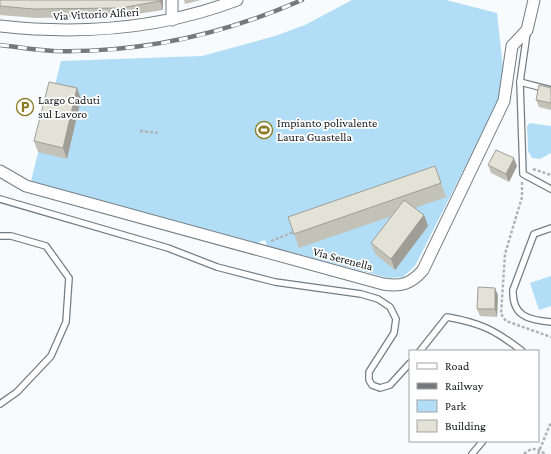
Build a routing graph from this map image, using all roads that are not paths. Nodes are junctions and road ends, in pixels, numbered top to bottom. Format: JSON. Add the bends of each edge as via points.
{"nodes":[{"id":1,"x":172,"y":0,"type":"edge"},
{"id":2,"x":237,"y":0,"type":"edge"},
{"id":3,"x":534,"y":0,"type":"edge"},
{"id":4,"x":172,"y":20,"type":"junction"},
{"id":5,"x":0,"y":26,"type":"edge"},
{"id":6,"x":527,"y":30,"type":"junction"},
{"id":7,"x":520,"y":82,"type":"junction"},
{"id":8,"x":551,"y":90,"type":"edge"},
{"id":9,"x":0,"y":171,"type":"edge"},
{"id":10,"x":551,"y":189,"type":"edge"},
{"id":11,"x":0,"y":199,"type":"edge"},
{"id":12,"x":551,"y":228,"type":"edge"},
{"id":13,"x":0,"y":236,"type":"edge"},
{"id":14,"x":551,"y":322,"type":"edge"},
{"id":15,"x":421,"y":350,"type":"edge"},
{"id":16,"x":521,"y":350,"type":"edge"},
{"id":17,"x":409,"y":364,"type":"edge"},
{"id":18,"x":0,"y":404,"type":"edge"},
{"id":19,"x":482,"y":442,"type":"edge"},
{"id":20,"x":472,"y":454,"type":"edge"}],
"edges":[{"from":1,"to":4,"type":"street"},
{"from":2,"to":4,"type":"street","name":"Via Vittorio Alfieri"},
{"from":3,"to":6,"type":"street"},
{"from":4,"to":5,"type":"street","name":"Via Vittorio Alfieri","via":[[82,30]]},
{"from":6,"to":7,"type":"lane"},
{"from":6,"to":9,"type":"street","name":"Via Serenella","via":[[512,46],[504,101],[423,270],[407,284],[383,284],[26,186]]},
{"from":7,"to":8,"type":"lane"},
{"from":7,"to":10,"type":"lane","via":[[523,174]]},
{"from":11,"to":17,"type":"lane","via":[[168,248],[217,267],[276,282],[361,294],[378,299],[390,307],[396,319],[394,333],[369,372],[369,380],[372,385],[380,388],[390,385]]},
{"from":12,"to":14,"type":"lane","via":[[534,234],[512,290],[512,300],[516,311],[524,316]]},
{"from":13,"to":18,"type":"lane","via":[[11,236],[46,246],[69,278],[66,322],[51,356],[17,392]]},
{"from":15,"to":16,"type":"lane","via":[[447,317],[487,327]]},
{"from":19,"to":20,"type":"lane"}]}
